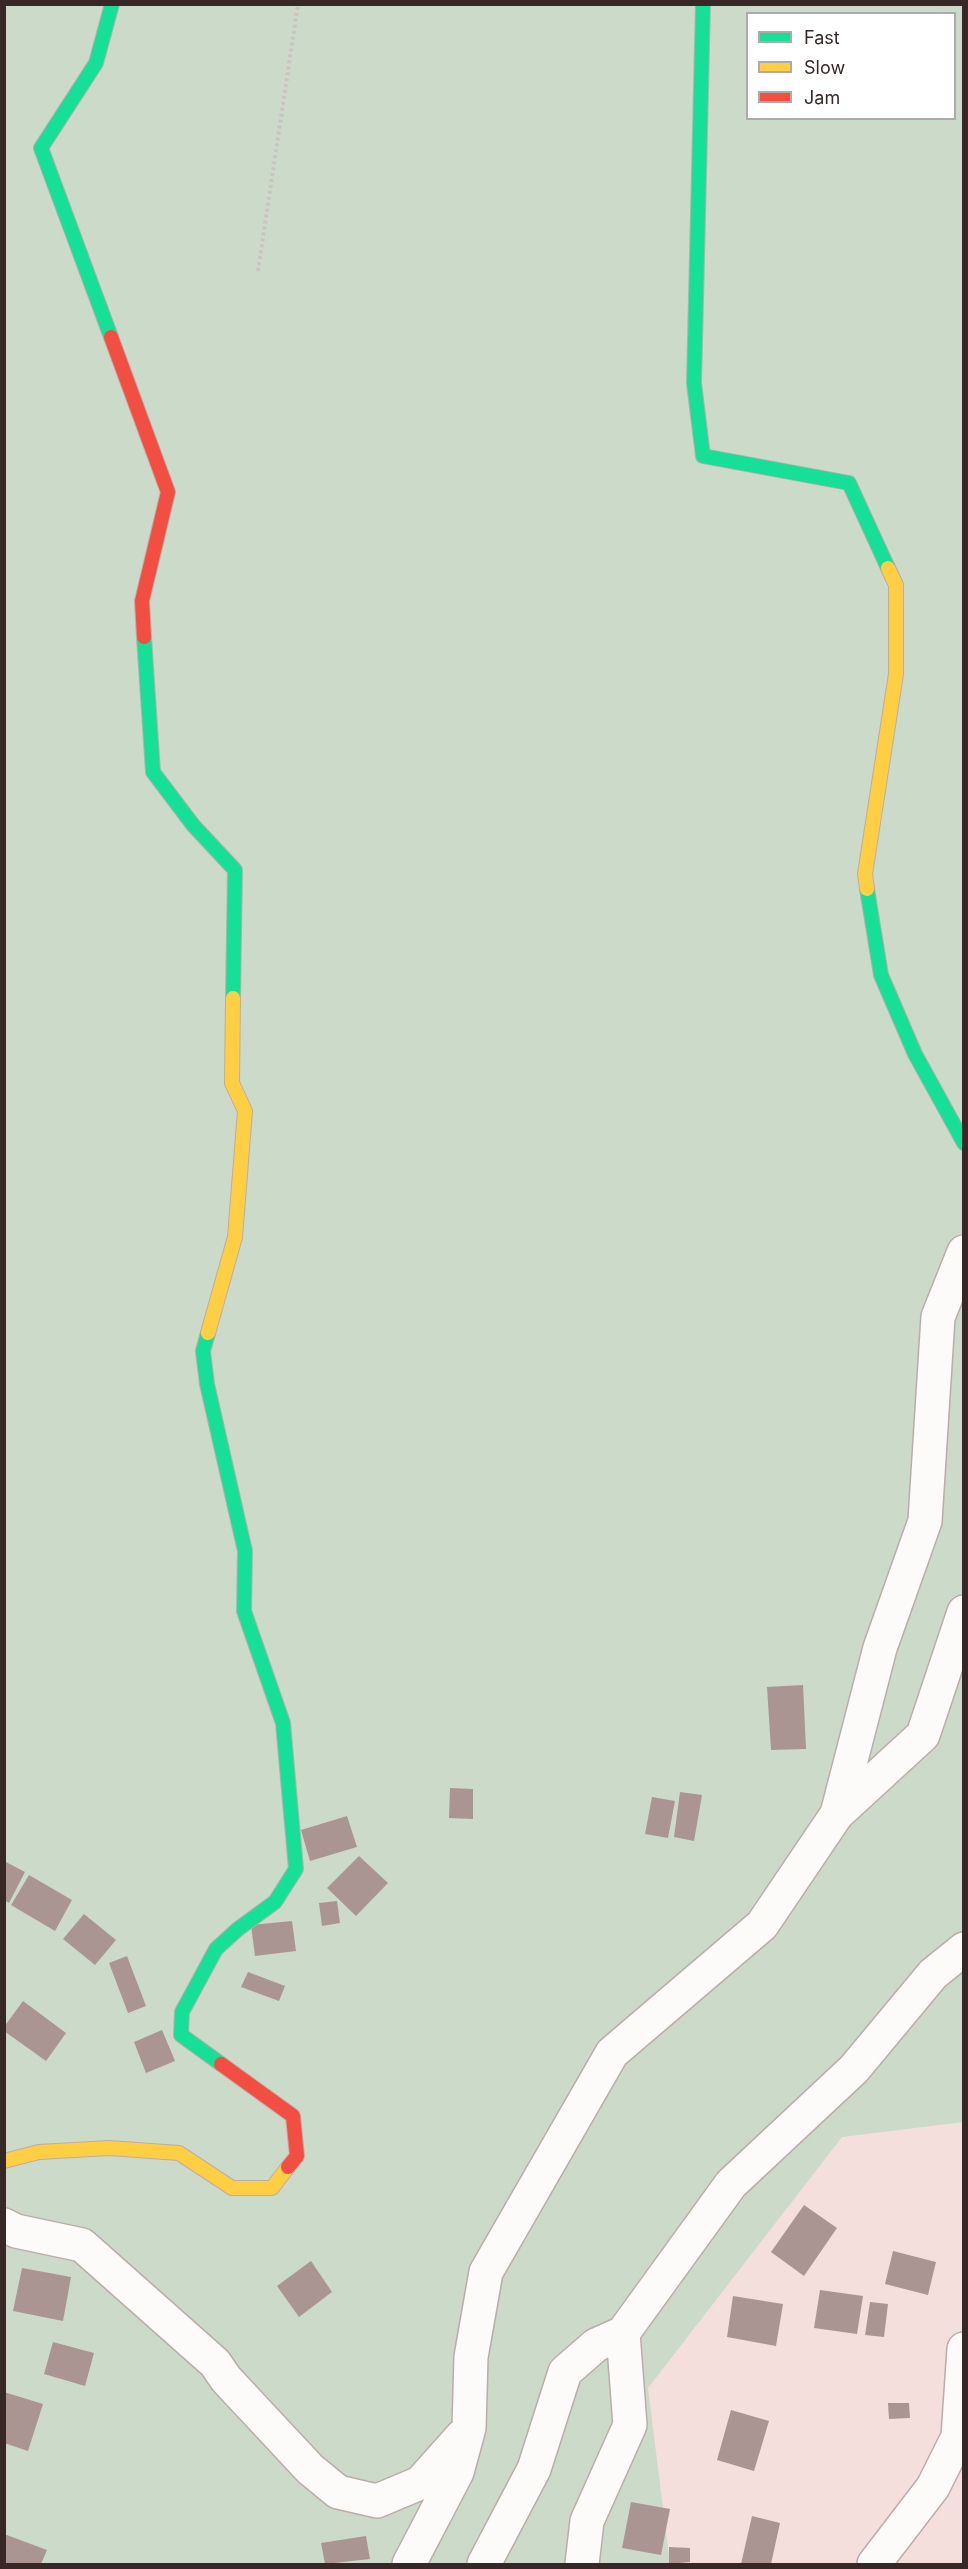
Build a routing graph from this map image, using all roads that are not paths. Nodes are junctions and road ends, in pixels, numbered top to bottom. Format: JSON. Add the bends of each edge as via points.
{"nodes":[{"id":1,"x":112,"y":4,"type":"edge"},
{"id":2,"x":703,"y":4,"type":"edge"},
{"id":3,"x":963,"y":1143,"type":"edge"},
{"id":4,"x":963,"y":1252,"type":"edge"},
{"id":5,"x":963,"y":1612,"type":"edge"},
{"id":6,"x":837,"y":1814,"type":"junction"},
{"id":7,"x":963,"y":1949,"type":"edge"},
{"id":8,"x":4,"y":2161,"type":"edge"},
{"id":9,"x":4,"y":2225,"type":"edge"},
{"id":10,"x":623,"y":2333,"type":"junction"},
{"id":11,"x":963,"y":2349,"type":"edge"},
{"id":12,"x":469,"y":2428,"type":"junction"},
{"id":13,"x":410,"y":2565,"type":"edge"},
{"id":14,"x":484,"y":2565,"type":"edge"},
{"id":15,"x":582,"y":2565,"type":"edge"},
{"id":16,"x":874,"y":2565,"type":"edge"}],
"edges":[{"from":1,"to":8,"type":"street","via":[[96,63],[41,148],[168,492],[142,601],[153,772],[193,825],[235,870],[232,1083],[245,1110],[235,1237],[203,1351],[245,1551],[244,1611],[283,1723],[296,1869],[275,1902],[216,1949],[182,2012],[181,2035],[293,2116],[297,2156],[272,2188],[232,2188],[179,2153],[109,2148],[39,2152]]},
{"from":2,"to":3,"type":"street","via":[[694,383],[703,456],[849,483],[896,585],[896,674],[865,874],[881,975],[915,1054]]},
{"from":4,"to":6,"type":"street","via":[[938,1317],[925,1521],[880,1648]]},
{"from":5,"to":6,"type":"street","via":[[923,1735]]},
{"from":6,"to":12,"type":"street","via":[[762,1925],[612,2053],[486,2272],[471,2357]]},
{"from":7,"to":10,"type":"street","via":[[933,1974],[854,2069],[731,2184]]},
{"from":9,"to":12,"type":"street","via":[[82,2245],[215,2363],[310,2469],[338,2492],[376,2501],[420,2483]]},
{"from":10,"to":14,"type":"street","via":[[596,2345],[565,2372],[534,2469]]},
{"from":10,"to":15,"type":"street","via":[[630,2425],[587,2521]]},
{"from":11,"to":16,"type":"street","via":[[958,2437],[933,2487]]},
{"from":12,"to":13,"type":"street","via":[[457,2472]]}]}
